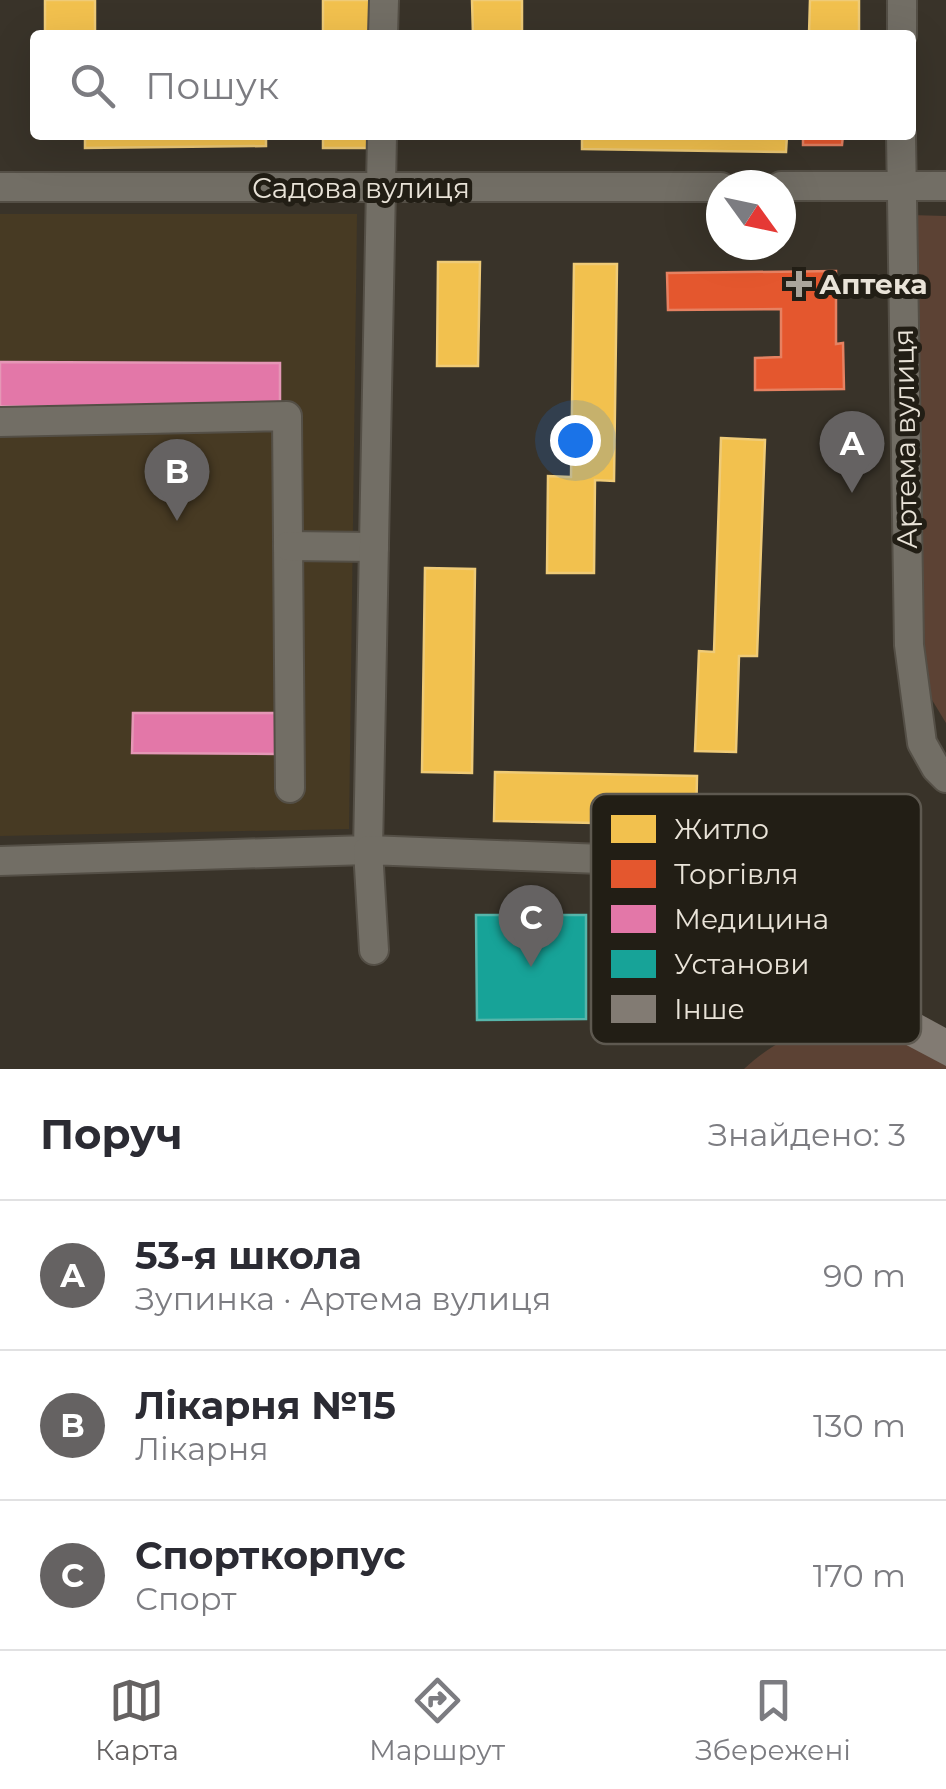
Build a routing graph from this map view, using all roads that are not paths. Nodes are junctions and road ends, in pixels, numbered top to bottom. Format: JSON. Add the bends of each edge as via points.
{"nodes":[{"id":1,"x":384,"y":0,"type":"edge"},
{"id":2,"x":902,"y":0,"type":"edge"},
{"id":3,"x":383,"y":30,"type":"edge"},
{"id":4,"x":902,"y":30,"type":"edge"},
{"id":5,"x":382,"y":140,"type":"edge"},
{"id":6,"x":900,"y":140,"type":"edge"},
{"id":7,"x":706,"y":186,"type":"edge"},
{"id":8,"x":796,"y":186,"type":"edge"},
{"id":9,"x":900,"y":186,"type":"junction"},
{"id":10,"x":946,"y":186,"type":"edge"},
{"id":11,"x":0,"y":187,"type":"edge"},
{"id":12,"x":382,"y":189,"type":"junction"},
{"id":13,"x":0,"y":422,"type":"edge"},
{"id":14,"x":288,"y":546,"type":"junction"},
{"id":15,"x":374,"y":546,"type":"junction"},
{"id":16,"x":946,"y":778,"type":"edge"},
{"id":17,"x":290,"y":788,"type":"dead end"},
{"id":18,"x":368,"y":850,"type":"junction"},
{"id":19,"x":591,"y":859,"type":"edge"},
{"id":20,"x":0,"y":861,"type":"edge"},
{"id":21,"x":374,"y":950,"type":"dead end"}],
"edges":[{"from":1,"to":3,"type":"street"},
{"from":2,"to":4,"type":"street"},
{"from":5,"to":12,"type":"street"},
{"from":6,"to":9,"type":"street","name":"Артема вулиця"},
{"from":7,"to":12,"type":"street","name":"Садова вулиця"},
{"from":8,"to":9,"type":"street"},
{"from":9,"to":10,"type":"street"},
{"from":9,"to":16,"type":"street","name":"Артема вулиця","via":[[909,645],[922,742]]},
{"from":11,"to":12,"type":"street","name":"Садова вулиця"},
{"from":12,"to":15,"type":"street"},
{"from":13,"to":14,"type":"street","via":[[287,416]]},
{"from":14,"to":15,"type":"street"},
{"from":14,"to":17,"type":"street"},
{"from":15,"to":18,"type":"street"},
{"from":18,"to":19,"type":"street"},
{"from":18,"to":20,"type":"street"},
{"from":18,"to":21,"type":"street"}]}
